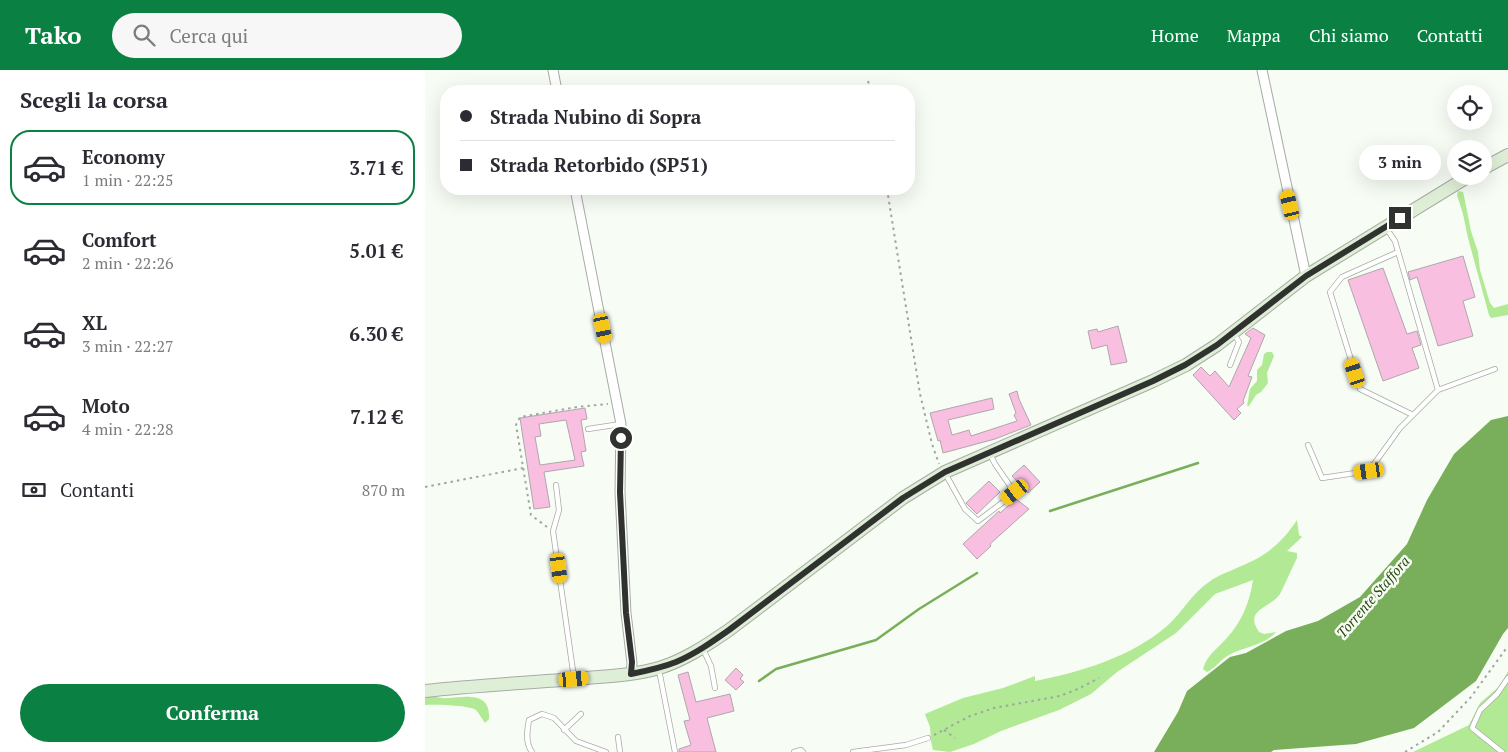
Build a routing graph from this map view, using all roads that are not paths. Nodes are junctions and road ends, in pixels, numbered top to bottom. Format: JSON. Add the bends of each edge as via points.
{"nodes":[{"id":1,"x":553,"y":70,"type":"edge"},
{"id":2,"x":1262,"y":70,"type":"edge"},
{"id":3,"x":556,"y":85,"type":"edge"},
{"id":4,"x":1508,"y":155,"type":"edge"},
{"id":5,"x":1492,"y":164,"type":"edge"},
{"id":6,"x":1454,"y":185,"type":"edge"},
{"id":7,"x":576,"y":195,"type":"edge"},
{"id":8,"x":1385,"y":227,"type":"junction"},
{"id":9,"x":1398,"y":252,"type":"junction"},
{"id":10,"x":1306,"y":276,"type":"junction"},
{"id":11,"x":1233,"y":333,"type":"junction"},
{"id":12,"x":1230,"y":365,"type":"dead end"},
{"id":13,"x":1495,"y":369,"type":"dead end"},
{"id":14,"x":1438,"y":390,"type":"junction"},
{"id":15,"x":1413,"y":415,"type":"junction"},
{"id":16,"x":621,"y":424,"type":"junction"},
{"id":17,"x":588,"y":429,"type":"dead end"},
{"id":18,"x":1308,"y":445,"type":"dead end"},
{"id":19,"x":989,"y":451,"type":"junction"},
{"id":20,"x":945,"y":472,"type":"junction"},
{"id":21,"x":557,"y":485,"type":"dead end"},
{"id":22,"x":703,"y":648,"type":"junction"},
{"id":23,"x":659,"y":668,"type":"junction"},
{"id":24,"x":631,"y":674,"type":"junction"},
{"id":25,"x":1508,"y":678,"type":"edge"},
{"id":26,"x":574,"y":679,"type":"junction"},
{"id":27,"x":715,"y":688,"type":"dead end"},
{"id":28,"x":425,"y":691,"type":"edge"},
{"id":29,"x":581,"y":714,"type":"dead end"},
{"id":30,"x":564,"y":730,"type":"junction"},
{"id":31,"x":617,"y":737,"type":"dead end"},
{"id":32,"x":928,"y":738,"type":"road end"},
{"id":33,"x":532,"y":752,"type":"edge"},
{"id":34,"x":606,"y":752,"type":"edge"},
{"id":35,"x":620,"y":752,"type":"edge"},
{"id":36,"x":675,"y":752,"type":"edge"},
{"id":37,"x":795,"y":752,"type":"edge"},
{"id":38,"x":803,"y":752,"type":"edge"},
{"id":39,"x":853,"y":752,"type":"edge"},
{"id":40,"x":1502,"y":752,"type":"edge"}],
"edges":[{"from":1,"to":3,"type":"street"},
{"from":2,"to":10,"type":"street"},
{"from":4,"to":5,"type":"street"},
{"from":6,"to":8,"type":"street"},
{"from":7,"to":16,"type":"street"},
{"from":8,"to":9,"type":"lane"},
{"from":8,"to":10,"type":"street"},
{"from":9,"to":14,"type":"lane"},
{"from":9,"to":15,"type":"lane","via":[[1342,277],[1329,292],[1360,389]]},
{"from":10,"to":11,"type":"street"},
{"from":11,"to":12,"type":"lane","via":[[1239,342]]},
{"from":11,"to":19,"type":"street","via":[[1185,365],[1153,381]]},
{"from":13,"to":14,"type":"lane"},
{"from":14,"to":15,"type":"lane"},
{"from":15,"to":18,"type":"lane","via":[[1399,428],[1369,471],[1322,478]]},
{"from":16,"to":17,"type":"lane"},
{"from":16,"to":24,"type":"street","via":[[620,492]]},
{"from":19,"to":20,"type":"street"},
{"from":19,"to":20,"type":"lane","via":[[1015,492],[978,522],[965,509]]},
{"from":20,"to":22,"type":"street","via":[[903,498]]},
{"from":21,"to":26,"type":"lane","via":[[559,510],[553,531]]},
{"from":22,"to":23,"type":"street"},
{"from":22,"to":27,"type":"lane"},
{"from":23,"to":24,"type":"street"},
{"from":23,"to":36,"type":"lane"},
{"from":24,"to":26,"type":"street"},
{"from":25,"to":40,"type":"lane","via":[[1497,694],[1479,710],[1472,728]]},
{"from":26,"to":28,"type":"street"},
{"from":29,"to":30,"type":"lane"},
{"from":30,"to":33,"type":"lane","via":[[555,718],[542,714],[529,720],[527,732]]},
{"from":30,"to":34,"type":"lane","via":[[576,742]]},
{"from":31,"to":35,"type":"lane"},
{"from":32,"to":39,"type":"lane","via":[[906,745]]},
{"from":37,"to":38,"type":"lane"}]}
